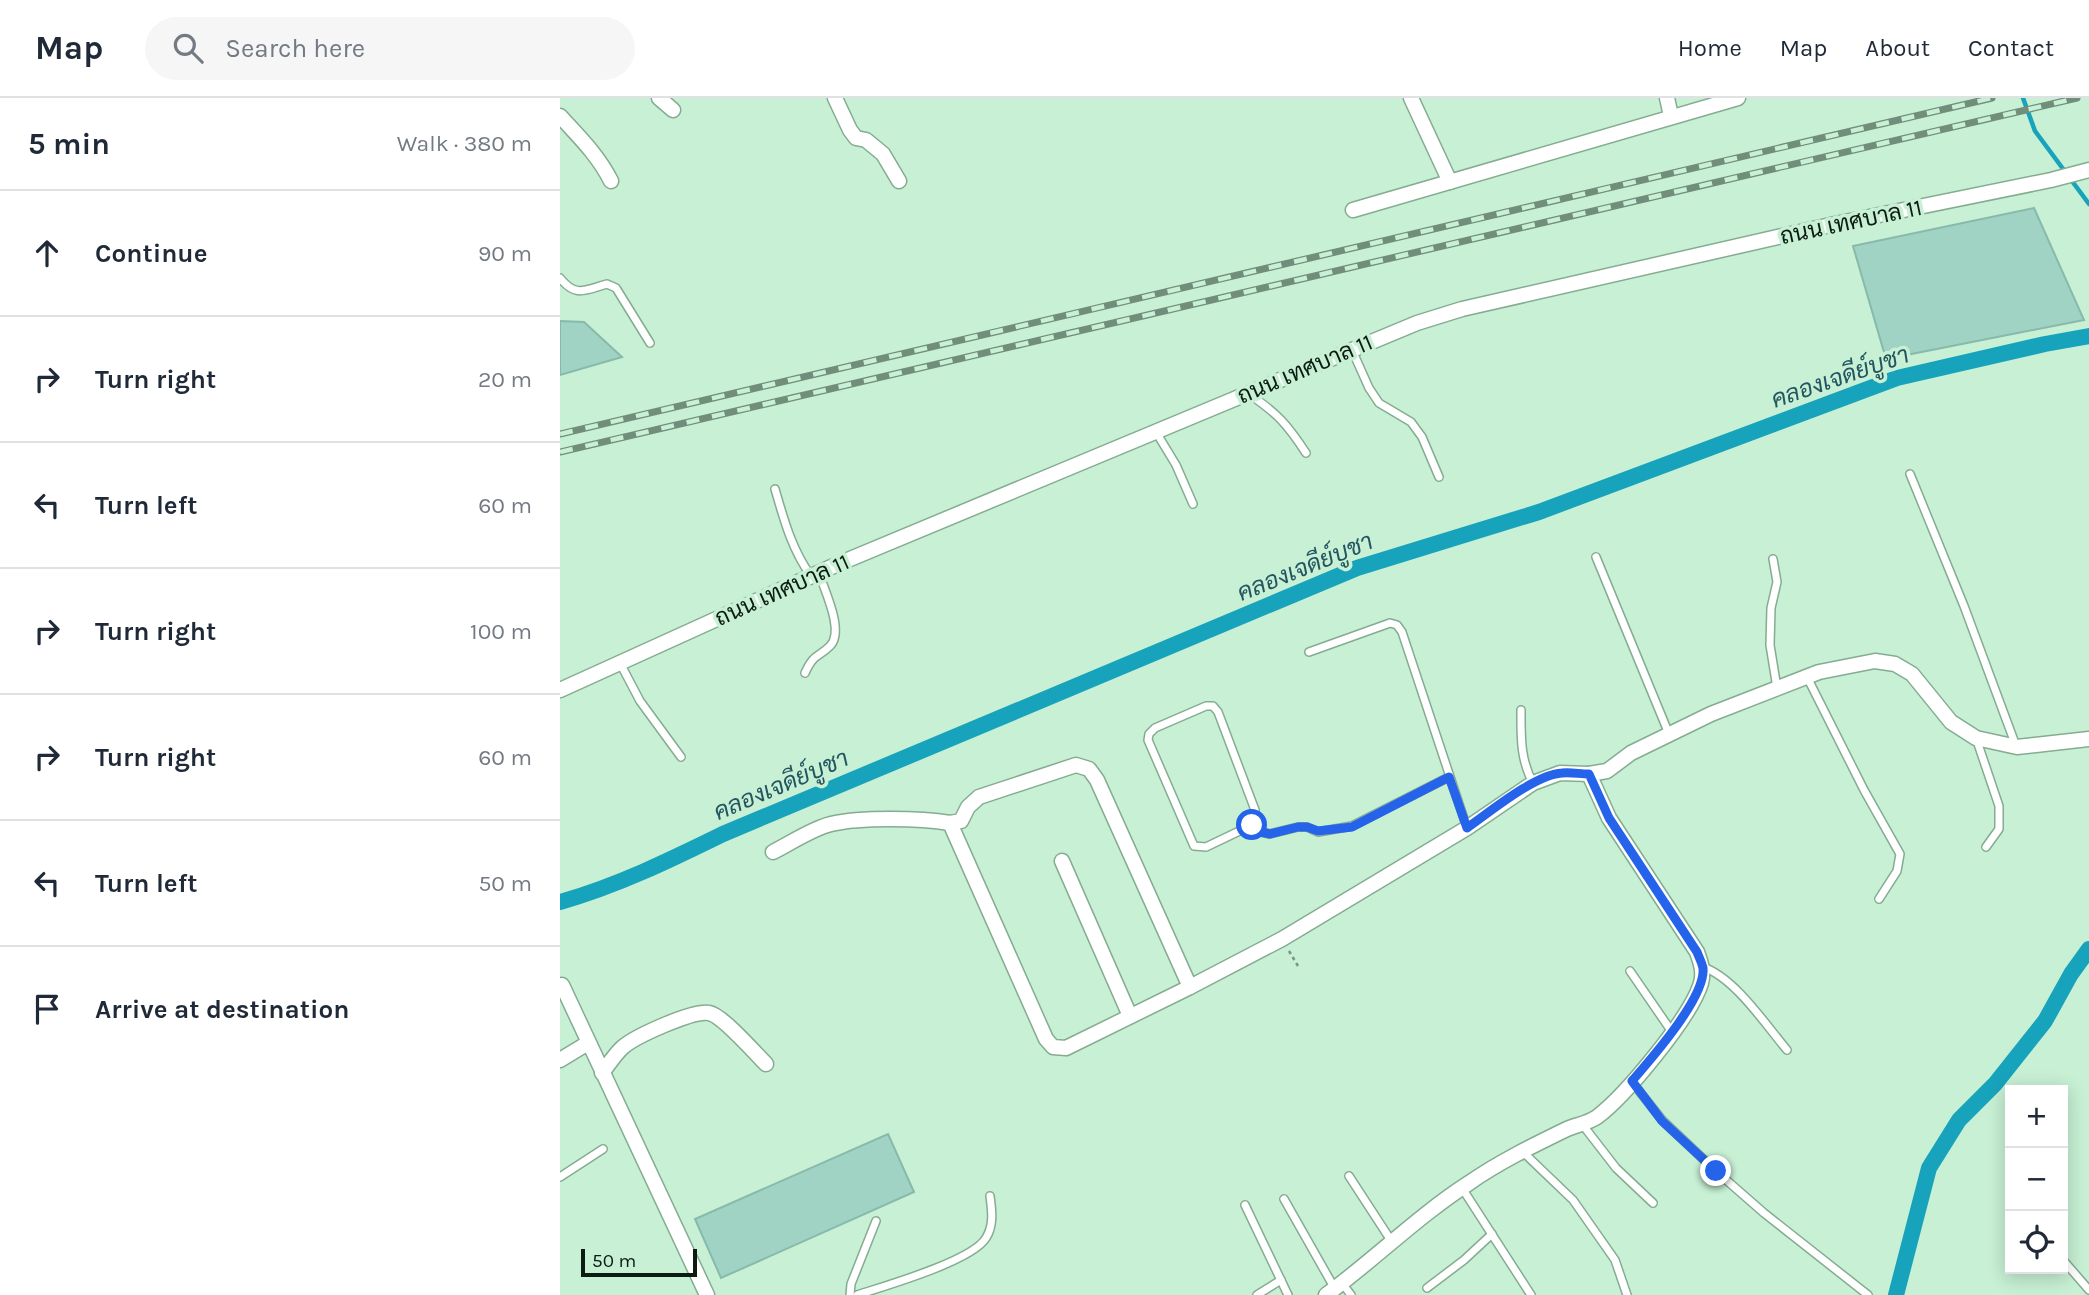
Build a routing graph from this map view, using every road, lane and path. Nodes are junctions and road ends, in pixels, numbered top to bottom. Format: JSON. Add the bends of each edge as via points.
{"nodes":[{"id":1,"x":659,"y":98,"type":"edge"},
{"id":2,"x":835,"y":98,"type":"edge"},
{"id":3,"x":1411,"y":98,"type":"edge"},
{"id":4,"x":1667,"y":98,"type":"edge"},
{"id":5,"x":1738,"y":98,"type":"edge"},
{"id":6,"x":673,"y":110,"type":"dead end"},
{"id":7,"x":560,"y":116,"type":"edge"},
{"id":8,"x":1671,"y":116,"type":"junction"},
{"id":9,"x":2089,"y":170,"type":"edge"},
{"id":10,"x":611,"y":181,"type":"dead end"},
{"id":11,"x":899,"y":181,"type":"dead end"},
{"id":12,"x":1450,"y":182,"type":"junction"},
{"id":13,"x":1353,"y":210,"type":"dead end"},
{"id":14,"x":560,"y":278,"type":"edge"},
{"id":15,"x":650,"y":343,"type":"dead end"},
{"id":16,"x":1352,"y":349,"type":"junction"},
{"id":17,"x":1249,"y":393,"type":"junction"},
{"id":18,"x":1156,"y":432,"type":"junction"},
{"id":19,"x":1306,"y":453,"type":"dead end"},
{"id":20,"x":1910,"y":474,"type":"dead end"},
{"id":21,"x":1439,"y":477,"type":"dead end"},
{"id":22,"x":775,"y":489,"type":"dead end"},
{"id":23,"x":1193,"y":504,"type":"dead end"},
{"id":24,"x":1596,"y":557,"type":"dead end"},
{"id":25,"x":1773,"y":559,"type":"dead end"},
{"id":26,"x":815,"y":575,"type":"junction"},
{"id":27,"x":1309,"y":652,"type":"dead end"},
{"id":28,"x":620,"y":663,"type":"junction"},
{"id":29,"x":805,"y":673,"type":"dead end"},
{"id":30,"x":1807,"y":677,"type":"junction"},
{"id":31,"x":1777,"y":688,"type":"junction"},
{"id":32,"x":560,"y":690,"type":"edge"},
{"id":33,"x":1521,"y":710,"type":"dead end"},
{"id":34,"x":1670,"y":734,"type":"junction"},
{"id":35,"x":1976,"y":738,"type":"junction"},
{"id":36,"x":2089,"y":739,"type":"edge"},
{"id":37,"x":2017,"y":747,"type":"junction"},
{"id":38,"x":681,"y":757,"type":"dead end"},
{"id":39,"x":1589,"y":774,"type":"junction"},
{"id":40,"x":1449,"y":777,"type":"junction"},
{"id":41,"x":1532,"y":783,"type":"junction"},
{"id":42,"x":950,"y":823,"type":"junction"},
{"id":43,"x":1252,"y":825,"type":"junction"},
{"id":44,"x":1467,"y":828,"type":"junction"},
{"id":45,"x":1986,"y":848,"type":"dead end"},
{"id":46,"x":773,"y":852,"type":"dead end"},
{"id":47,"x":1062,"y":861,"type":"dead end"},
{"id":48,"x":1879,"y":899,"type":"dead end"},
{"id":49,"x":1703,"y":967,"type":"junction"},
{"id":50,"x":1630,"y":971,"type":"dead end"},
{"id":51,"x":562,"y":985,"type":"edge"},
{"id":52,"x":1190,"y":987,"type":"junction"},
{"id":53,"x":1130,"y":1016,"type":"junction"},
{"id":54,"x":1672,"y":1032,"type":"junction"},
{"id":55,"x":588,"y":1043,"type":"junction"},
{"id":56,"x":1787,"y":1050,"type":"dead end"},
{"id":57,"x":560,"y":1060,"type":"edge"},
{"id":58,"x":766,"y":1064,"type":"dead end"},
{"id":59,"x":602,"y":1073,"type":"junction"},
{"id":60,"x":1632,"y":1081,"type":"junction"},
{"id":61,"x":1582,"y":1124,"type":"junction"},
{"id":62,"x":603,"y":1149,"type":"dead end"},
{"id":63,"x":1523,"y":1152,"type":"junction"},
{"id":64,"x":1349,"y":1176,"type":"dead end"},
{"id":65,"x":560,"y":1177,"type":"edge"},
{"id":66,"x":1462,"y":1188,"type":"junction"},
{"id":67,"x":990,"y":1196,"type":"dead end"},
{"id":68,"x":1284,"y":1199,"type":"dead end"},
{"id":69,"x":1653,"y":1203,"type":"dead end"},
{"id":70,"x":1245,"y":1205,"type":"dead end"},
{"id":71,"x":876,"y":1221,"type":"dead end"},
{"id":72,"x":1492,"y":1234,"type":"junction"},
{"id":73,"x":1392,"y":1242,"type":"junction"},
{"id":74,"x":2068,"y":1265,"type":"edge"},
{"id":75,"x":1281,"y":1280,"type":"junction"},
{"id":76,"x":1427,"y":1287,"type":"dead end"},
{"id":77,"x":1339,"y":1290,"type":"edge"},
{"id":78,"x":2089,"y":1290,"type":"edge"},
{"id":79,"x":707,"y":1295,"type":"edge"},
{"id":80,"x":850,"y":1295,"type":"edge"},
{"id":81,"x":857,"y":1295,"type":"edge"},
{"id":82,"x":1257,"y":1295,"type":"edge"},
{"id":83,"x":1288,"y":1295,"type":"edge"},
{"id":84,"x":1531,"y":1295,"type":"edge"},
{"id":85,"x":1627,"y":1295,"type":"edge"},
{"id":86,"x":1868,"y":1295,"type":"edge"}],
"edges":[{"from":1,"to":6,"type":"street"},
{"from":2,"to":11,"type":"street","via":[[856,138],[883,154]]},
{"from":3,"to":12,"type":"street"},
{"from":4,"to":8,"type":"street"},
{"from":5,"to":8,"type":"street"},
{"from":7,"to":10,"type":"street","via":[[590,148]]},
{"from":8,"to":12,"type":"street"},
{"from":9,"to":16,"type":"street","name":"ถนน เทศบาล 11","via":[[1462,309]]},
{"from":12,"to":13,"type":"street"},
{"from":14,"to":15,"type":"lane","via":[[579,292],[607,284],[616,288]]},
{"from":16,"to":17,"type":"street","name":"ถนน เทศบาล 11"},
{"from":16,"to":21,"type":"lane","via":[[1379,403],[1411,422],[1422,437]]},
{"from":17,"to":18,"type":"street","name":"ถนน เทศบาล 11"},
{"from":17,"to":19,"type":"lane","via":[[1277,413]]},
{"from":18,"to":23,"type":"lane"},
{"from":18,"to":26,"type":"street","name":"ถนน เทศบาล 11"},
{"from":20,"to":37,"type":"lane"},
{"from":22,"to":26,"type":"lane","via":[[800,562]]},
{"from":24,"to":34,"type":"lane"},
{"from":25,"to":31,"type":"lane","via":[[1777,582],[1769,645]]},
{"from":26,"to":28,"type":"street","name":"ถนน เทศบาล 11"},
{"from":26,"to":29,"type":"lane","via":[[836,624],[835,638],[810,661]]},
{"from":27,"to":40,"type":"lane","via":[[1390,623],[1397,625]]},
{"from":28,"to":32,"type":"street","name":"ถนน เทศบาล 11"},
{"from":28,"to":38,"type":"lane","via":[[640,701]]},
{"from":30,"to":31,"type":"street"},
{"from":30,"to":35,"type":"street","via":[[1875,661],[1895,664],[1912,674],[1951,722]]},
{"from":30,"to":48,"type":"lane","via":[[1900,854],[1897,872]]},
{"from":31,"to":34,"type":"street"},
{"from":33,"to":41,"type":"lane","via":[[1523,763]]},
{"from":34,"to":39,"type":"street","via":[[1606,771]]},
{"from":35,"to":37,"type":"street"},
{"from":35,"to":45,"type":"lane","via":[[1999,806],[1999,829]]},
{"from":36,"to":37,"type":"street"},
{"from":39,"to":41,"type":"street","via":[[1560,773]]},
{"from":39,"to":49,"type":"street","via":[[1609,818]]},
{"from":40,"to":43,"type":"lane","via":[[1352,827],[1318,831],[1298,827],[1270,834]]},
{"from":40,"to":44,"type":"lane"},
{"from":41,"to":44,"type":"street"},
{"from":42,"to":46,"type":"street","via":[[845,821]]},
{"from":42,"to":52,"type":"street","via":[[961,821],[979,797],[1076,765],[1089,769]]},
{"from":42,"to":53,"type":"street","via":[[1045,1039],[1053,1047],[1066,1048]]},
{"from":43,"to":43,"type":"lane","via":[[1255,810],[1213,706],[1149,733],[1148,740],[1194,846],[1206,847]]},
{"from":44,"to":52,"type":"street","via":[[1282,939]]},
{"from":47,"to":53,"type":"street"},
{"from":49,"to":54,"type":"street","via":[[1694,999]]},
{"from":49,"to":56,"type":"lane","via":[[1716,972],[1740,995]]},
{"from":50,"to":54,"type":"lane"},
{"from":51,"to":55,"type":"street"},
{"from":52,"to":53,"type":"street"},
{"from":54,"to":60,"type":"street"},
{"from":55,"to":57,"type":"street"},
{"from":55,"to":59,"type":"street"},
{"from":58,"to":59,"type":"street","via":[[722,1020],[702,1013],[624,1046]]},
{"from":59,"to":79,"type":"street"},
{"from":60,"to":61,"type":"street","via":[[1594,1119]]},
{"from":60,"to":86,"type":"lane","via":[[1662,1121],[1716,1171]]},
{"from":61,"to":63,"type":"street"},
{"from":61,"to":69,"type":"lane","via":[[1616,1168]]},
{"from":62,"to":65,"type":"lane"},
{"from":63,"to":66,"type":"street"},
{"from":63,"to":85,"type":"lane","via":[[1573,1200],[1615,1260]]},
{"from":64,"to":73,"type":"lane"},
{"from":66,"to":72,"type":"lane"},
{"from":66,"to":73,"type":"street"},
{"from":67,"to":81,"type":"lane","via":[[993,1218],[978,1248],[922,1274]]},
{"from":68,"to":77,"type":"lane"},
{"from":70,"to":75,"type":"lane"},
{"from":71,"to":80,"type":"lane"},
{"from":72,"to":76,"type":"lane"},
{"from":72,"to":84,"type":"lane"},
{"from":73,"to":77,"type":"street"},
{"from":74,"to":78,"type":"lane"},
{"from":75,"to":82,"type":"lane"},
{"from":75,"to":83,"type":"lane"}]}
